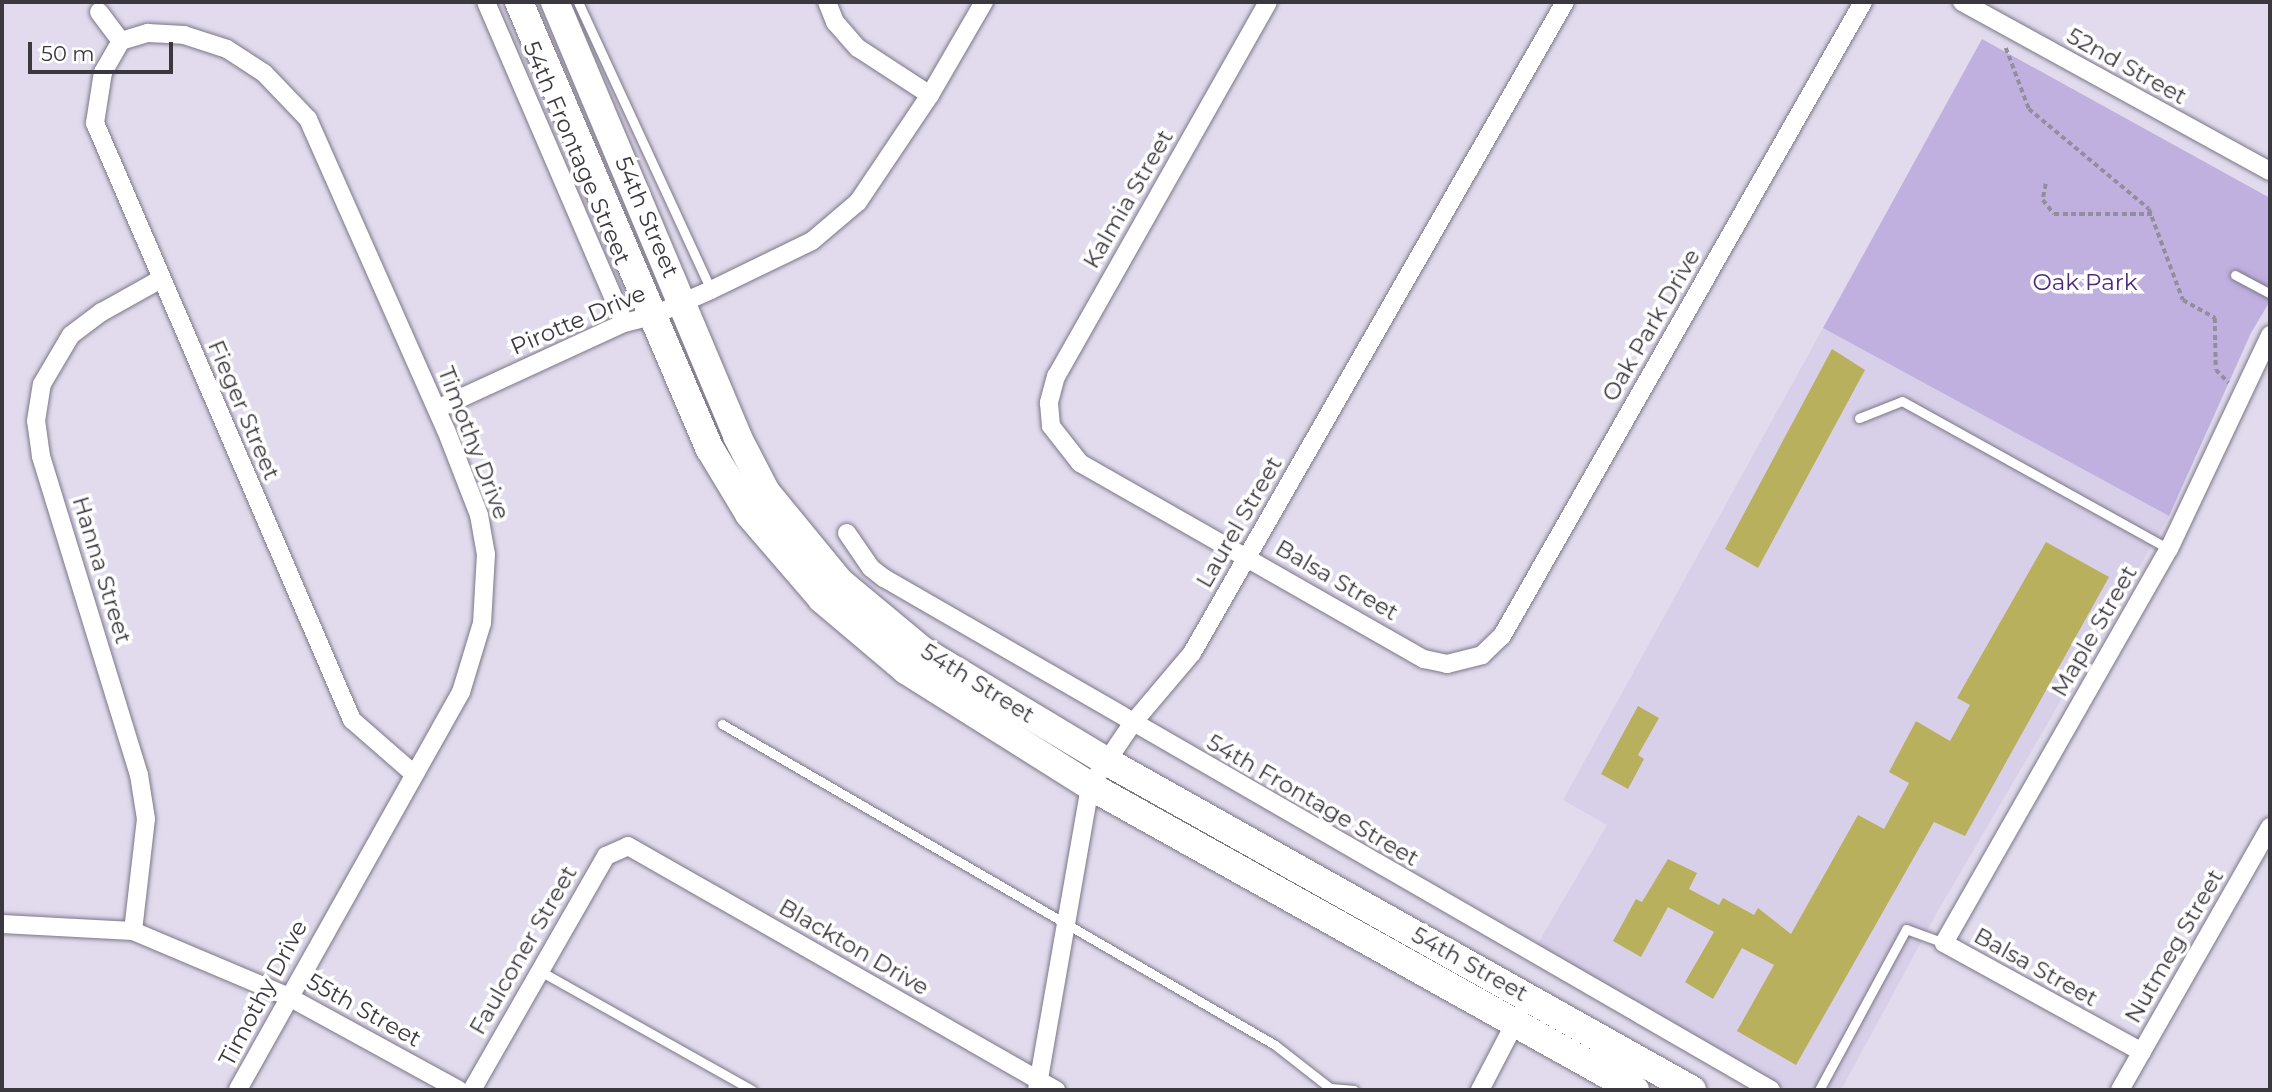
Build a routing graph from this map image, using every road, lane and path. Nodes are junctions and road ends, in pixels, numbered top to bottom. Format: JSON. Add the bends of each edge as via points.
{"nodes":[{"id":1,"x":486,"y":2,"type":"edge"},
{"id":2,"x":519,"y":2,"type":"edge"},
{"id":3,"x":555,"y":2,"type":"edge"},
{"id":4,"x":578,"y":2,"type":"edge"},
{"id":5,"x":827,"y":2,"type":"edge"},
{"id":6,"x":984,"y":2,"type":"edge"},
{"id":7,"x":1268,"y":2,"type":"edge"},
{"id":8,"x":1565,"y":2,"type":"edge"},
{"id":9,"x":1863,"y":2,"type":"edge"},
{"id":10,"x":1962,"y":2,"type":"edge"},
{"id":11,"x":99,"y":12,"type":"dead end"},
{"id":12,"x":2006,"y":27,"type":"junction"},
{"id":13,"x":121,"y":41,"type":"junction"},
{"id":14,"x":930,"y":95,"type":"junction"},
{"id":15,"x":2270,"y":172,"type":"edge"},
{"id":16,"x":2046,"y":184,"type":"dead end"},
{"id":17,"x":2152,"y":214,"type":"junction"},
{"id":18,"x":2235,"y":275,"type":"dead end"},
{"id":19,"x":161,"y":279,"type":"junction"},
{"id":20,"x":711,"y":290,"type":"junction"},
{"id":21,"x":2270,"y":295,"type":"edge"},
{"id":22,"x":684,"y":302,"type":"junction"},
{"id":23,"x":652,"y":316,"type":"junction"},
{"id":24,"x":624,"y":323,"type":"junction"},
{"id":25,"x":2270,"y":335,"type":"edge"},
{"id":26,"x":2230,"y":383,"type":"dead end"},
{"id":27,"x":437,"y":409,"type":"junction"},
{"id":28,"x":1859,"y":418,"type":"dead end"},
{"id":29,"x":1051,"y":426,"type":"joint"},
{"id":30,"x":847,"y":534,"type":"dead end"},
{"id":31,"x":2169,"y":548,"type":"junction"},
{"id":32,"x":1248,"y":558,"type":"junction"},
{"id":33,"x":1470,"y":661,"type":"joint"},
{"id":34,"x":722,"y":724,"type":"dead end"},
{"id":35,"x":1132,"y":724,"type":"junction"},
{"id":36,"x":1106,"y":761,"type":"junction"},
{"id":37,"x":414,"y":774,"type":"junction"},
{"id":38,"x":1090,"y":786,"type":"junction"},
{"id":39,"x":2270,"y":827,"type":"edge"},
{"id":40,"x":628,"y":846,"type":"joint"},
{"id":41,"x":1063,"y":922,"type":"junction"},
{"id":42,"x":2,"y":925,"type":"edge"},
{"id":43,"x":133,"y":931,"type":"junction"},
{"id":44,"x":1944,"y":943,"type":"junction"},
{"id":45,"x":538,"y":970,"type":"junction"},
{"id":46,"x":287,"y":996,"type":"junction"},
{"id":47,"x":1530,"y":997,"type":"junction"},
{"id":48,"x":1516,"y":1022,"type":"junction"},
{"id":49,"x":2142,"y":1052,"type":"junction"},
{"id":50,"x":1037,"y":1085,"type":"edge"},
{"id":51,"x":238,"y":1090,"type":"edge"},
{"id":52,"x":459,"y":1090,"type":"edge"},
{"id":53,"x":472,"y":1090,"type":"edge"},
{"id":54,"x":752,"y":1090,"type":"edge"},
{"id":55,"x":1056,"y":1090,"type":"edge"},
{"id":56,"x":1354,"y":1090,"type":"edge"},
{"id":57,"x":1480,"y":1090,"type":"edge"},
{"id":58,"x":1635,"y":1090,"type":"edge"},
{"id":59,"x":1692,"y":1090,"type":"edge"},
{"id":60,"x":1771,"y":1090,"type":"edge"},
{"id":61,"x":1819,"y":1090,"type":"edge"},
{"id":62,"x":2120,"y":1090,"type":"edge"}],
"edges":[{"from":1,"to":24,"type":"street","name":"54th Frontage Street"},
{"from":2,"to":23,"type":"main road","name":"54th Street"},
{"from":3,"to":22,"type":"main road","name":"54th Street"},
{"from":4,"to":20,"type":"lane"},
{"from":5,"to":14,"type":"street","via":[[835,22],[858,48]]},
{"from":6,"to":14,"type":"street","name":"Pirotte Drive"},
{"from":7,"to":29,"type":"street","name":"Kalmia Street","via":[[1056,376],[1049,403]]},
{"from":8,"to":32,"type":"street","name":"Laurel Street"},
{"from":9,"to":33,"type":"street","name":"Oak Park Drive","via":[[1502,636]]},
{"from":10,"to":12,"type":"street","name":"52nd Street"},
{"from":11,"to":13,"type":"street"},
{"from":12,"to":15,"type":"street","name":"52nd Street"},
{"from":12,"to":17,"type":"path","via":[[2001,33],[2029,108]]},
{"from":13,"to":19,"type":"street","name":"Fieger Street","via":[[100,81],[95,123]]},
{"from":13,"to":27,"type":"street","name":"Timothy Drive","via":[[148,33],[184,35],[227,49],[264,73],[308,119]]},
{"from":14,"to":20,"type":"street","name":"Pirotte Drive","via":[[858,202],[811,241]]},
{"from":16,"to":17,"type":"path","via":[[2045,207],[2054,214]]},
{"from":17,"to":26,"type":"path","via":[[2183,300],[2215,318],[2216,370]]},
{"from":18,"to":21,"type":"lane"},
{"from":19,"to":37,"type":"street","name":"Fieger Street","via":[[352,720]]},
{"from":19,"to":43,"type":"street","name":"Hanna Street","via":[[71,335],[41,384],[36,421],[41,456],[139,775],[146,819]]},
{"from":20,"to":22,"type":"street","name":"Pirotte Drive"},
{"from":22,"to":23,"type":"street","name":"Pirotte Drive"},
{"from":22,"to":36,"type":"main road","name":"54th Street","via":[[737,436],[766,492],[840,582],[923,651]]},
{"from":23,"to":24,"type":"street","name":"Pirotte Drive"},
{"from":23,"to":38,"type":"main road","name":"54th Street","via":[[710,449],[749,514],[822,599],[906,670]]},
{"from":24,"to":27,"type":"street","name":"Pirotte Drive"},
{"from":25,"to":31,"type":"street","name":"Maple Street"},
{"from":27,"to":37,"type":"street","name":"Timothy Drive","via":[[479,515],[486,554],[485,599],[477,646],[464,684]]},
{"from":28,"to":31,"type":"lane","via":[[1902,401]]},
{"from":29,"to":32,"type":"street","name":"Balsa Street","via":[[1080,463]]},
{"from":30,"to":35,"type":"street","name":"54th Frontage Street","via":[[884,578]]},
{"from":31,"to":44,"type":"street","name":"Maple Street"},
{"from":32,"to":33,"type":"street","name":"Balsa Street","via":[[1424,659],[1447,664]]},
{"from":32,"to":35,"type":"street","name":"Laurel Street","via":[[1192,653]]},
{"from":34,"to":41,"type":"lane"},
{"from":35,"to":36,"type":"street","name":"Laurel Street"},
{"from":35,"to":60,"type":"street","name":"54th Frontage Street"},
{"from":36,"to":38,"type":"street","name":"Laurel Street"},
{"from":36,"to":47,"type":"main road","name":"54th Street"},
{"from":37,"to":46,"type":"street","name":"Timothy Drive"},
{"from":38,"to":41,"type":"street","name":"Laurel Street"},
{"from":38,"to":48,"type":"main road","name":"54th Street"},
{"from":39,"to":49,"type":"street","name":"Nutmeg Street"},
{"from":40,"to":45,"type":"street","name":"Faulconer Street","via":[[606,856]]},
{"from":40,"to":50,"type":"street","name":"Blackton Drive"},
{"from":41,"to":50,"type":"street","name":"Laurel Street"},
{"from":41,"to":56,"type":"lane","via":[[1275,1045],[1330,1088]]},
{"from":42,"to":43,"type":"street","name":"55th Street"},
{"from":43,"to":46,"type":"street","name":"55th Street"},
{"from":44,"to":49,"type":"street","name":"Balsa Street"},
{"from":44,"to":61,"type":"lane","via":[[1906,929]]},
{"from":45,"to":53,"type":"street","name":"Faulconer Street"},
{"from":45,"to":54,"type":"lane"},
{"from":46,"to":51,"type":"street","name":"Timothy Drive"},
{"from":46,"to":52,"type":"street","name":"55th Street"},
{"from":47,"to":48,"type":"street"},
{"from":47,"to":59,"type":"main road","name":"54th Street"},
{"from":48,"to":57,"type":"street"},
{"from":48,"to":58,"type":"main road","name":"54th Street"},
{"from":49,"to":62,"type":"street","name":"Nutmeg Street"},
{"from":50,"to":55,"type":"street","name":"Blackton Drive"}]}
